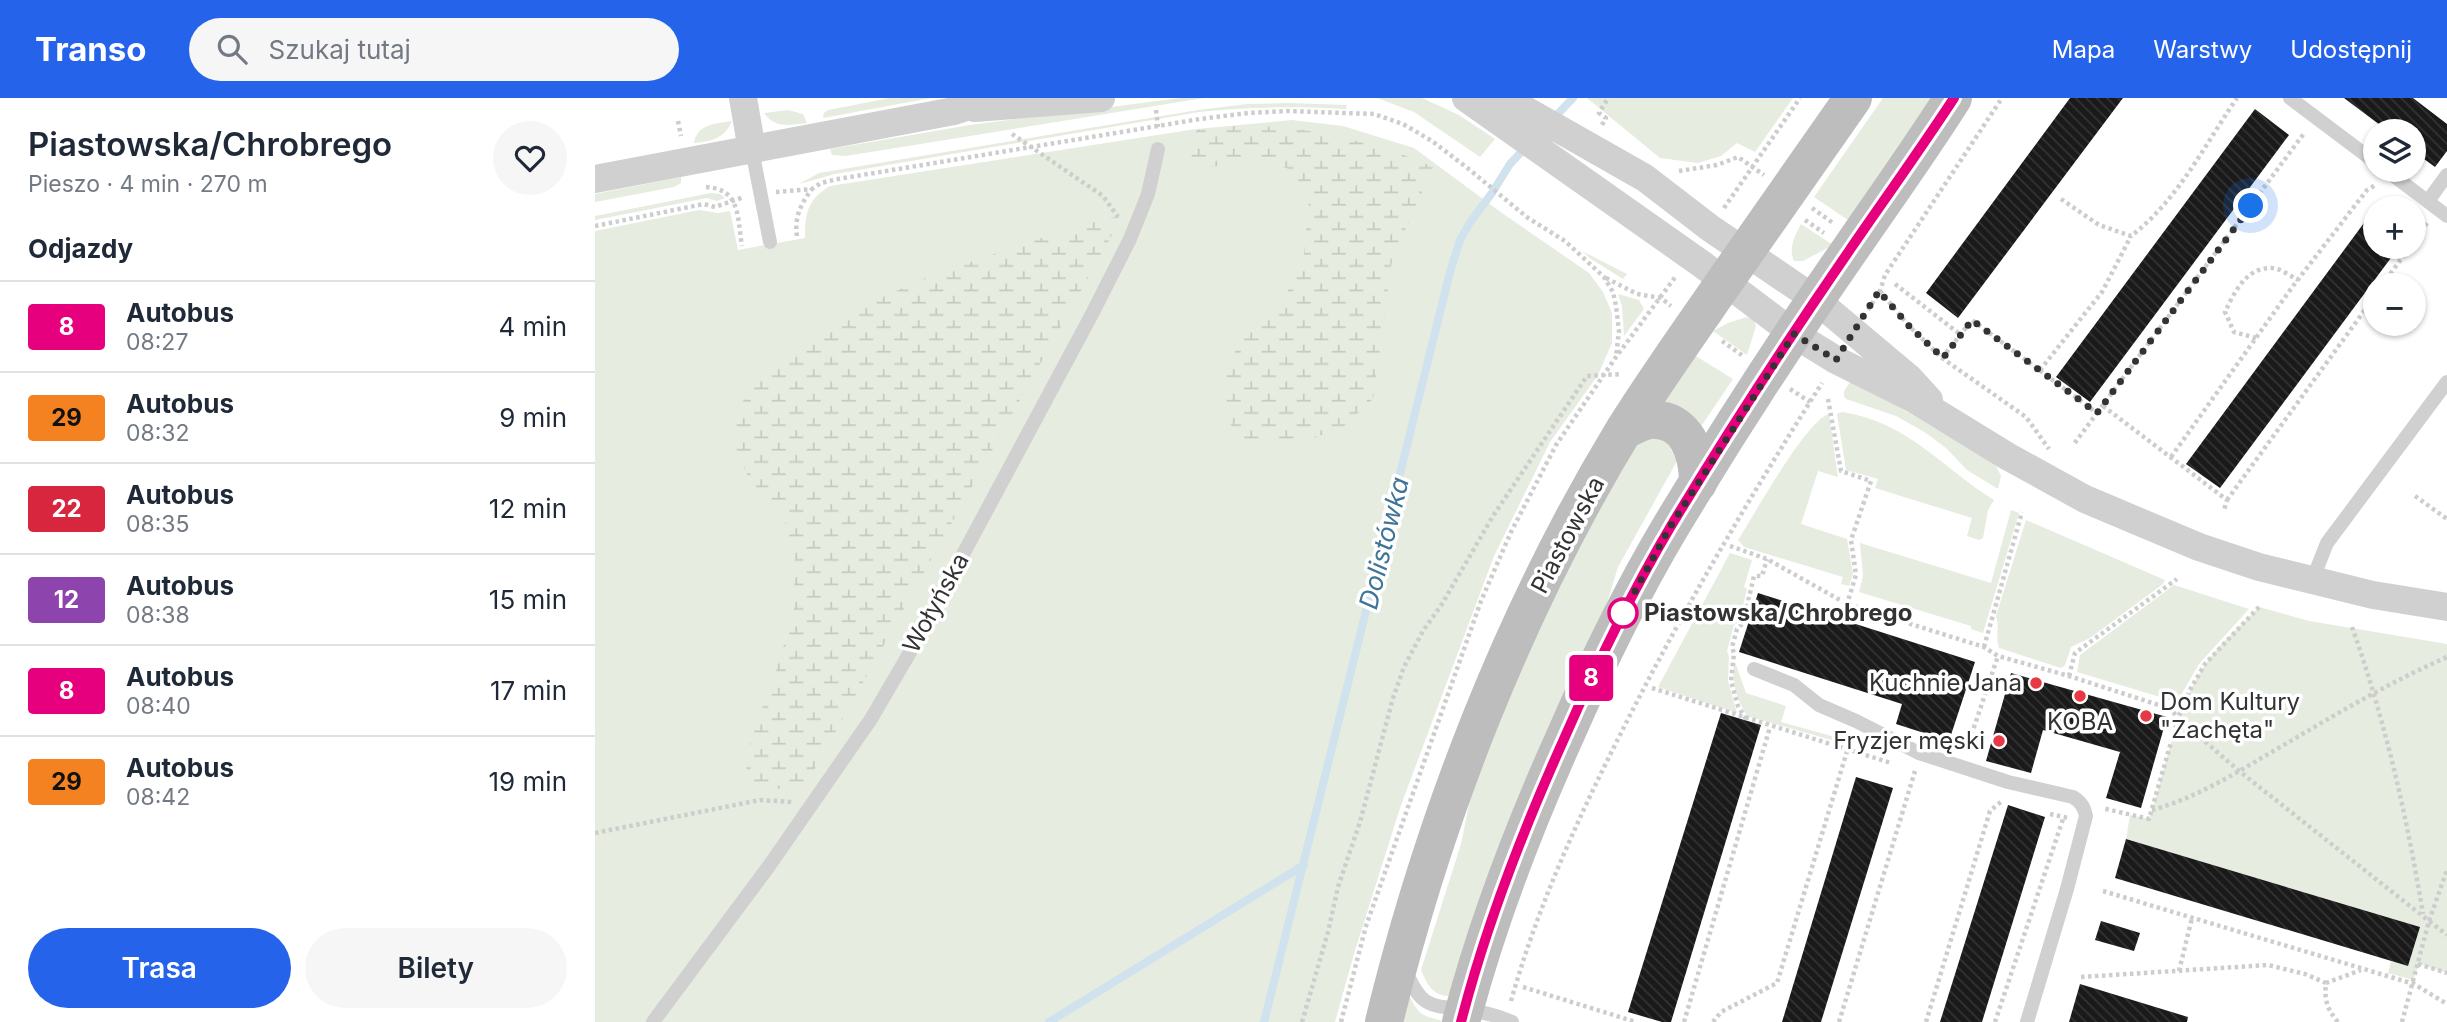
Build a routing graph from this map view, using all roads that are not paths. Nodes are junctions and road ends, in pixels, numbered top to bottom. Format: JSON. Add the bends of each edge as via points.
{"nodes":[{"id":1,"x":743,"y":98,"type":"edge"},
{"id":2,"x":996,"y":98,"type":"edge"},
{"id":3,"x":1101,"y":98,"type":"edge"},
{"id":4,"x":1466,"y":98,"type":"edge"},
{"id":5,"x":1490,"y":98,"type":"edge"},
{"id":6,"x":1853,"y":98,"type":"edge"},
{"id":7,"x":1954,"y":98,"type":"edge"},
{"id":8,"x":2290,"y":98,"type":"edge"},
{"id":9,"x":966,"y":108,"type":"junction"},
{"id":10,"x":1511,"y":116,"type":"junction"},
{"id":11,"x":1158,"y":149,"type":"dead end"},
{"id":12,"x":752,"y":150,"type":"junction"},
{"id":13,"x":2363,"y":153,"type":"edge"},
{"id":14,"x":2447,"y":175,"type":"edge"},
{"id":15,"x":595,"y":179,"type":"edge"},
{"id":16,"x":2402,"y":182,"type":"edge"},
{"id":17,"x":2428,"y":201,"type":"junction"},
{"id":18,"x":2447,"y":216,"type":"edge"},
{"id":19,"x":770,"y":242,"type":"dead end"},
{"id":20,"x":1746,"y":251,"type":"junction"},
{"id":21,"x":1725,"y":282,"type":"junction"},
{"id":22,"x":1816,"y":300,"type":"junction"},
{"id":23,"x":1794,"y":334,"type":"junction"},
{"id":24,"x":2447,"y":382,"type":"edge"},
{"id":25,"x":1943,"y":416,"type":"junction"},
{"id":26,"x":1624,"y":430,"type":"junction"},
{"id":27,"x":1697,"y":483,"type":"junction"},
{"id":28,"x":2312,"y":581,"type":"junction"},
{"id":29,"x":2447,"y":607,"type":"edge"},
{"id":30,"x":1754,"y":669,"type":"dead end"},
{"id":31,"x":1401,"y":953,"type":"junction"},
{"id":32,"x":1462,"y":1016,"type":"edge"},
{"id":33,"x":1509,"y":1021,"type":"edge"},
{"id":34,"x":653,"y":1022,"type":"edge"},
{"id":35,"x":1384,"y":1022,"type":"edge"},
{"id":36,"x":2027,"y":1022,"type":"edge"}],
"edges":[{"from":1,"to":12,"type":"street"},
{"from":2,"to":9,"type":"street"},
{"from":3,"to":9,"type":"street"},
{"from":4,"to":10,"type":"street"},
{"from":5,"to":10,"type":"street"},
{"from":6,"to":20,"type":"main road","name":"Piastowska"},
{"from":7,"to":22,"type":"main road"},
{"from":8,"to":13,"type":"lane"},
{"from":9,"to":12,"type":"street"},
{"from":10,"to":20,"type":"street","via":[[1588,134]]},
{"from":10,"to":21,"type":"street","via":[[1557,163]]},
{"from":11,"to":34,"type":"lane","name":"Wołyńska","via":[[1147,194],[1125,248],[916,642],[871,719]]},
{"from":12,"to":15,"type":"street"},
{"from":12,"to":19,"type":"lane"},
{"from":14,"to":17,"type":"lane"},
{"from":16,"to":17,"type":"lane"},
{"from":17,"to":18,"type":"lane"},
{"from":20,"to":21,"type":"main road","name":"Piastowska"},
{"from":20,"to":22,"type":"street"},
{"from":21,"to":23,"type":"street"},
{"from":21,"to":26,"type":"main road","name":"Piastowska"},
{"from":22,"to":23,"type":"main road"},
{"from":22,"to":25,"type":"street","via":[[1909,377]]},
{"from":23,"to":25,"type":"street"},
{"from":23,"to":27,"type":"main road"},
{"from":24,"to":28,"type":"lane","via":[[2327,543]]},
{"from":25,"to":28,"type":"street","via":[[2037,473],[2120,515],[2199,547]]},
{"from":26,"to":27,"type":"main road","via":[[1648,420],[1666,421],[1683,431],[1697,464]]},
{"from":26,"to":31,"type":"main road","name":"Piastowska","via":[[1547,573],[1486,709],[1431,853]]},
{"from":27,"to":32,"type":"main road","via":[[1634,590],[1534,805]]},
{"from":28,"to":29,"type":"street"},
{"from":30,"to":36,"type":"lane","via":[[1794,685],[1819,705],[1919,753],[2080,801],[2086,816]]},
{"from":31,"to":32,"type":"lane","via":[[1419,994],[1430,1004]]},
{"from":31,"to":35,"type":"main road","name":"Piastowska"},
{"from":32,"to":33,"type":"lane"}]}
